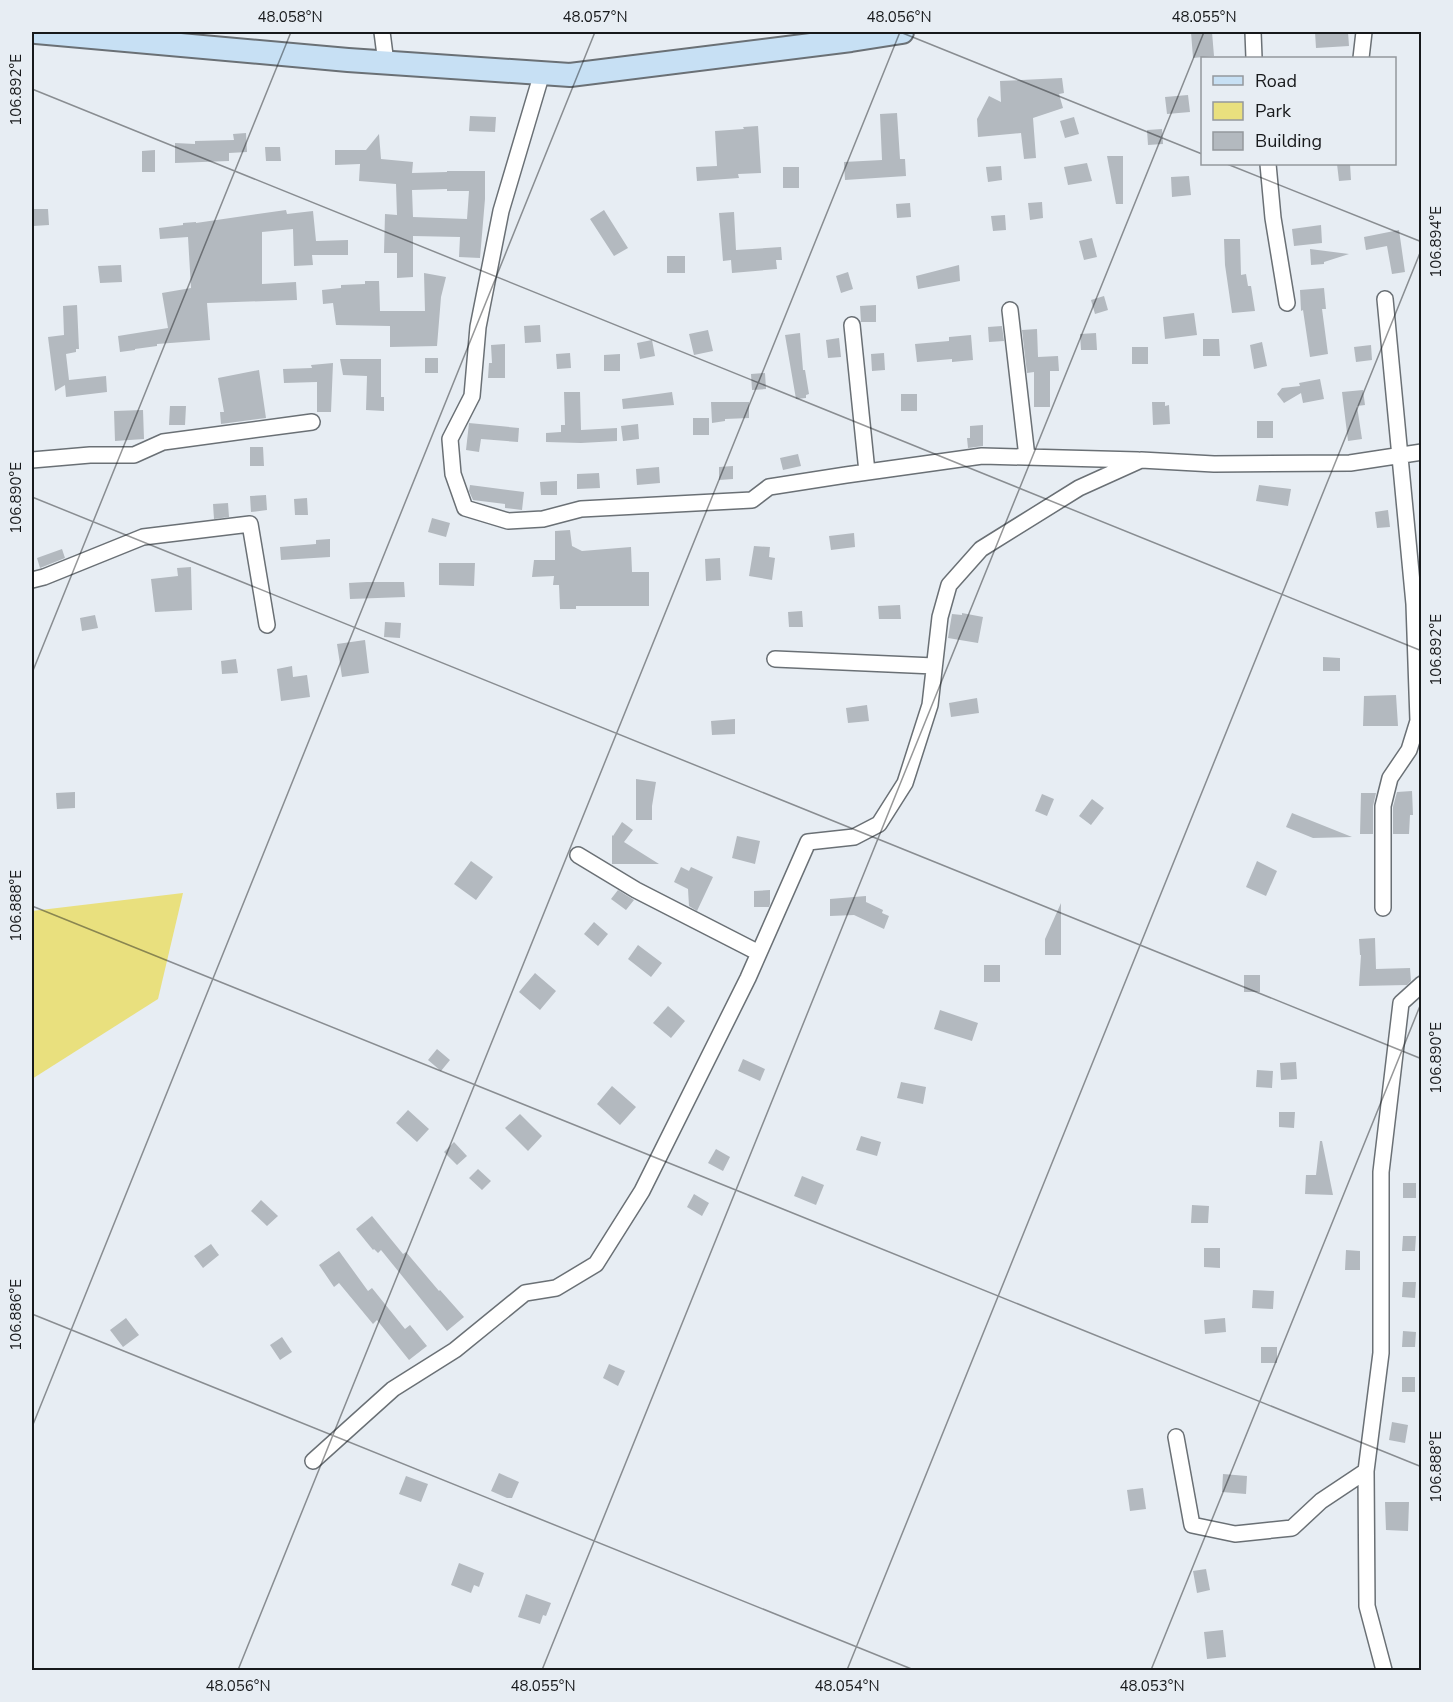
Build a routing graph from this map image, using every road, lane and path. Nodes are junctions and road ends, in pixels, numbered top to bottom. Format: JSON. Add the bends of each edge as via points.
{"nodes":[{"id":1,"x":36,"y":32,"type":"edge"},
{"id":2,"x":382,"y":32,"type":"edge"},
{"id":3,"x":902,"y":32,"type":"edge"},
{"id":4,"x":1253,"y":32,"type":"edge"},
{"id":5,"x":1364,"y":32,"type":"edge"},
{"id":6,"x":848,"y":36,"type":"edge"},
{"id":7,"x":1254,"y":57,"type":"edge"},
{"id":8,"x":1361,"y":57,"type":"edge"},
{"id":9,"x":386,"y":63,"type":"junction"},
{"id":10,"x":542,"y":73,"type":"junction"},
{"id":11,"x":1269,"y":165,"type":"edge"},
{"id":12,"x":1385,"y":298,"type":"dead end"},
{"id":13,"x":1287,"y":303,"type":"dead end"},
{"id":14,"x":1010,"y":310,"type":"dead end"},
{"id":15,"x":852,"y":325,"type":"dead end"},
{"id":16,"x":312,"y":422,"type":"dead end"},
{"id":17,"x":1422,"y":452,"type":"edge"},
{"id":18,"x":1399,"y":456,"type":"junction"},
{"id":19,"x":1027,"y":457,"type":"junction"},
{"id":20,"x":32,"y":460,"type":"edge"},
{"id":21,"x":1141,"y":460,"type":"junction"},
{"id":22,"x":867,"y":472,"type":"junction"},
{"id":23,"x":32,"y":580,"type":"edge"},
{"id":24,"x":267,"y":625,"type":"dead end"},
{"id":25,"x":775,"y":659,"type":"dead end"},
{"id":26,"x":934,"y":666,"type":"junction"},
{"id":27,"x":578,"y":855,"type":"dead end"},
{"id":28,"x":1383,"y":908,"type":"dead end"},
{"id":29,"x":759,"y":953,"type":"junction"},
{"id":30,"x":1422,"y":984,"type":"edge"},
{"id":31,"x":1176,"y":1437,"type":"dead end"},
{"id":32,"x":313,"y":1461,"type":"dead end"},
{"id":33,"x":1366,"y":1471,"type":"junction"},
{"id":34,"x":1384,"y":1671,"type":"edge"}],
"edges":[{"from":1,"to":9,"type":"main road"},
{"from":2,"to":9,"type":"street"},
{"from":3,"to":6,"type":"main road"},
{"from":4,"to":7,"type":"street"},
{"from":5,"to":8,"type":"street"},
{"from":6,"to":10,"type":"main road","via":[[570,75]]},
{"from":9,"to":10,"type":"main road"},
{"from":10,"to":22,"type":"street","via":[[501,211],[478,327],[472,396],[450,439],[453,474],[465,508],[508,521],[543,519],[581,509],[752,500],[769,487]]},
{"from":11,"to":13,"type":"street"},
{"from":12,"to":18,"type":"street"},
{"from":14,"to":19,"type":"street"},
{"from":15,"to":22,"type":"street"},
{"from":16,"to":20,"type":"street","via":[[163,442],[134,455]]},
{"from":17,"to":18,"type":"street"},
{"from":18,"to":21,"type":"street","via":[[1350,463]]},
{"from":18,"to":28,"type":"street","via":[[1414,604],[1418,721],[1409,750],[1390,778],[1383,806]]},
{"from":19,"to":21,"type":"street"},
{"from":19,"to":22,"type":"street","via":[[982,456]]},
{"from":21,"to":26,"type":"street","via":[[1079,488],[981,549],[949,585],[940,617]]},
{"from":23,"to":24,"type":"street","via":[[143,537],[250,524]]},
{"from":25,"to":26,"type":"street"},
{"from":26,"to":29,"type":"street","via":[[930,705],[905,783],[879,824],[854,837],[808,842]]},
{"from":27,"to":29,"type":"street","via":[[636,890]]},
{"from":29,"to":32,"type":"street","via":[[642,1191],[596,1264],[556,1288],[525,1293],[455,1350],[393,1389]]},
{"from":30,"to":33,"type":"street","via":[[1401,1003],[1381,1172],[1380,1353]]},
{"from":31,"to":33,"type":"street","via":[[1191,1525],[1235,1534],[1292,1528],[1321,1501]]},
{"from":33,"to":34,"type":"street","via":[[1367,1606]]}]}
